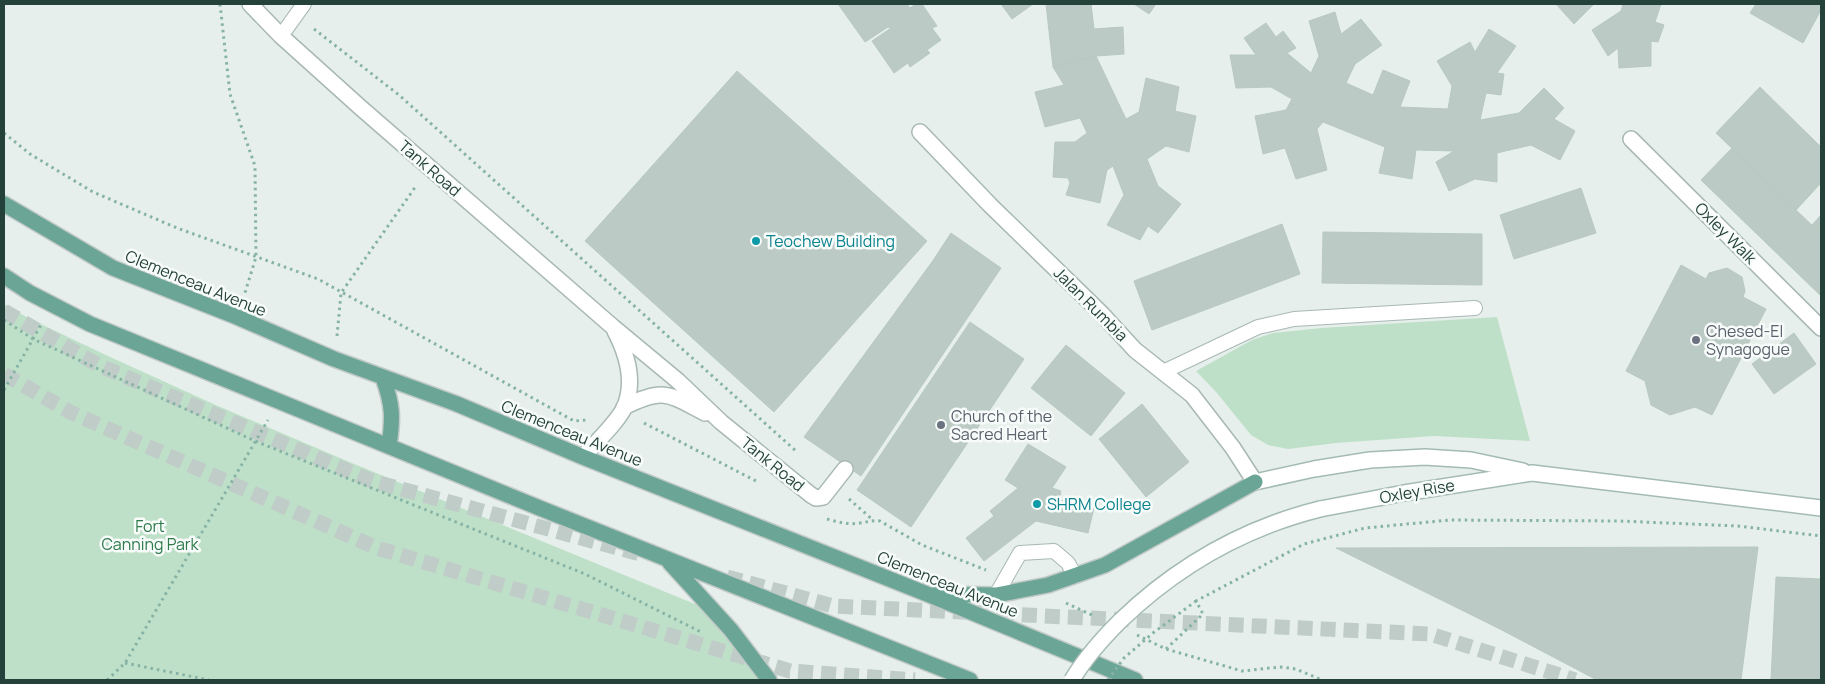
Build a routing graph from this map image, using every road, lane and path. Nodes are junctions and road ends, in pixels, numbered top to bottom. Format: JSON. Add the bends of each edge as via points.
{"nodes":[{"id":1,"x":220,"y":4,"type":"edge"},
{"id":2,"x":250,"y":4,"type":"edge"},
{"id":3,"x":300,"y":10,"type":"edge"},
{"id":4,"x":281,"y":36,"type":"junction"},
{"id":5,"x":920,"y":132,"type":"dead end"},
{"id":6,"x":4,"y":133,"type":"edge"},
{"id":7,"x":1631,"y":138,"type":"dead end"},
{"id":8,"x":419,"y":181,"type":"dead end"},
{"id":9,"x":4,"y":204,"type":"edge"},
{"id":10,"x":256,"y":257,"type":"junction"},
{"id":11,"x":4,"y":276,"type":"edge"},
{"id":12,"x":341,"y":293,"type":"junction"},
{"id":13,"x":53,"y":305,"type":"junction"},
{"id":14,"x":1475,"y":308,"type":"dead end"},
{"id":15,"x":237,"y":317,"type":"junction"},
{"id":16,"x":4,"y":320,"type":"edge"},
{"id":17,"x":614,"y":327,"type":"junction"},
{"id":18,"x":1821,"y":328,"type":"edge"},
{"id":19,"x":34,"y":338,"type":"junction"},
{"id":20,"x":334,"y":359,"type":"junction"},
{"id":21,"x":1162,"y":372,"type":"junction"},
{"id":22,"x":383,"y":378,"type":"junction"},
{"id":23,"x":4,"y":390,"type":"edge"},
{"id":24,"x":278,"y":402,"type":"junction"},
{"id":25,"x":623,"y":409,"type":"junction"},
{"id":26,"x":589,"y":420,"type":"dead end"},
{"id":27,"x":721,"y":422,"type":"junction"},
{"id":28,"x":255,"y":441,"type":"junction"},
{"id":29,"x":389,"y":446,"type":"junction"},
{"id":30,"x":796,"y":451,"type":"dead end"},
{"id":31,"x":583,"y":457,"type":"junction"},
{"id":32,"x":844,"y":469,"type":"dead end"},
{"id":33,"x":1532,"y":473,"type":"junction"},
{"id":34,"x":1255,"y":482,"type":"junction"},
{"id":35,"x":833,"y":484,"type":"junction"},
{"id":36,"x":764,"y":486,"type":"dead end"},
{"id":37,"x":1821,"y":508,"type":"edge"},
{"id":38,"x":822,"y":516,"type":"dead end"},
{"id":39,"x":873,"y":520,"type":"junction"},
{"id":40,"x":1821,"y":536,"type":"edge"},
{"id":41,"x":668,"y":560,"type":"junction"},
{"id":42,"x":585,"y":574,"type":"dead end"},
{"id":43,"x":1076,"y":576,"type":"junction"},
{"id":44,"x":1006,"y":578,"type":"junction"},
{"id":45,"x":1032,"y":588,"type":"junction"},
{"id":46,"x":927,"y":594,"type":"junction"},
{"id":47,"x":996,"y":595,"type":"junction"},
{"id":48,"x":1196,"y":601,"type":"junction"},
{"id":49,"x":1095,"y":616,"type":"dead end"},
{"id":50,"x":1130,"y":632,"type":"dead end"},
{"id":51,"x":1166,"y":649,"type":"junction"},
{"id":52,"x":125,"y":663,"type":"junction"},
{"id":53,"x":107,"y":680,"type":"edge"},
{"id":54,"x":209,"y":680,"type":"edge"},
{"id":55,"x":769,"y":680,"type":"edge"},
{"id":56,"x":970,"y":680,"type":"edge"},
{"id":57,"x":1072,"y":680,"type":"edge"},
{"id":58,"x":1108,"y":680,"type":"edge"},
{"id":59,"x":1135,"y":680,"type":"edge"},
{"id":60,"x":1322,"y":680,"type":"edge"}],
"edges":[{"from":1,"to":10,"type":"path","via":[[230,94],[256,166]]},
{"from":2,"to":4,"type":"street","name":"Tank Road"},
{"from":3,"to":4,"type":"lane"},
{"from":3,"to":30,"type":"path"},
{"from":4,"to":17,"type":"street","name":"Tank Road"},
{"from":5,"to":21,"type":"street","name":"Jalan Rumbia","via":[[1135,350]]},
{"from":6,"to":10,"type":"path","via":[[30,154],[94,192],[177,228]]},
{"from":7,"to":18,"type":"street","name":"Oxley Walk"},
{"from":8,"to":12,"type":"path"},
{"from":9,"to":15,"type":"main road","name":"Clemenceau Avenue","via":[[114,268]]},
{"from":10,"to":12,"type":"path","via":[[318,279]]},
{"from":10,"to":15,"type":"path"},
{"from":11,"to":13,"type":"main road"},
{"from":12,"to":20,"type":"path"},
{"from":12,"to":26,"type":"path","via":[[574,421]]},
{"from":13,"to":19,"type":"path"},
{"from":13,"to":24,"type":"main road","via":[[90,324]]},
{"from":14,"to":21,"type":"lane","via":[[1294,319],[1258,327]]},
{"from":15,"to":20,"type":"main road","name":"Clemenceau Avenue"},
{"from":16,"to":19,"type":"path"},
{"from":17,"to":25,"type":"street","name":"Tank Road","via":[[624,347],[630,385]]},
{"from":17,"to":27,"type":"street","name":"Tank Road"},
{"from":19,"to":23,"type":"path"},
{"from":19,"to":28,"type":"path"},
{"from":20,"to":22,"type":"main road","name":"Clemenceau Avenue"},
{"from":21,"to":34,"type":"street","name":"Jalan Rumbia","via":[[1192,395]]},
{"from":22,"to":29,"type":"main road","via":[[393,420]]},
{"from":22,"to":31,"type":"main road","name":"Clemenceau Avenue","via":[[457,404]]},
{"from":24,"to":28,"type":"path"},
{"from":24,"to":29,"type":"main road"},
{"from":25,"to":27,"type":"street","name":"Tank Road","via":[[654,394],[664,394]]},
{"from":25,"to":31,"type":"street","name":"Tank Road"},
{"from":25,"to":36,"type":"path"},
{"from":27,"to":35,"type":"street","name":"Tank Road","via":[[816,498],[823,497]]},
{"from":28,"to":42,"type":"path"},
{"from":28,"to":52,"type":"path"},
{"from":29,"to":41,"type":"main road"},
{"from":31,"to":46,"type":"main road","name":"Clemenceau Avenue"},
{"from":32,"to":35,"type":"street","name":"Tank Road"},
{"from":33,"to":34,"type":"street","via":[[1471,460],[1425,457],[1370,460]]},
{"from":33,"to":37,"type":"street","name":"Oxley Rise"},
{"from":33,"to":57,"type":"street","name":"Oxley Rise","bridge":true,"via":[[1320,508],[1248,533],[1181,570],[1145,598],[1109,633]]},
{"from":34,"to":43,"type":"main road","via":[[1105,565]]},
{"from":35,"to":39,"type":"path"},
{"from":38,"to":39,"type":"path","via":[[842,523]]},
{"from":39,"to":44,"type":"path","via":[[922,545]]},
{"from":40,"to":48,"type":"path","via":[[1738,526],[1620,520],[1450,520],[1365,528],[1304,544]]},
{"from":41,"to":55,"type":"main road","via":[[731,630]]},
{"from":41,"to":56,"type":"main road"},
{"from":43,"to":44,"type":"lane","via":[[1068,563],[1054,551],[1020,553]]},
{"from":43,"to":45,"type":"main road"},
{"from":44,"to":47,"type":"lane"},
{"from":45,"to":47,"type":"main road"},
{"from":45,"to":49,"type":"path"},
{"from":46,"to":47,"type":"main road"},
{"from":46,"to":59,"type":"main road","name":"Clemenceau Avenue"},
{"from":48,"to":51,"type":"path","via":[[1203,614]]},
{"from":48,"to":58,"type":"path","bridge":true,"via":[[1124,658]]},
{"from":50,"to":51,"type":"path"},
{"from":51,"to":60,"type":"path","via":[[1242,671],[1280,667],[1296,669]]},
{"from":52,"to":53,"type":"path"},
{"from":52,"to":54,"type":"path"}]}
